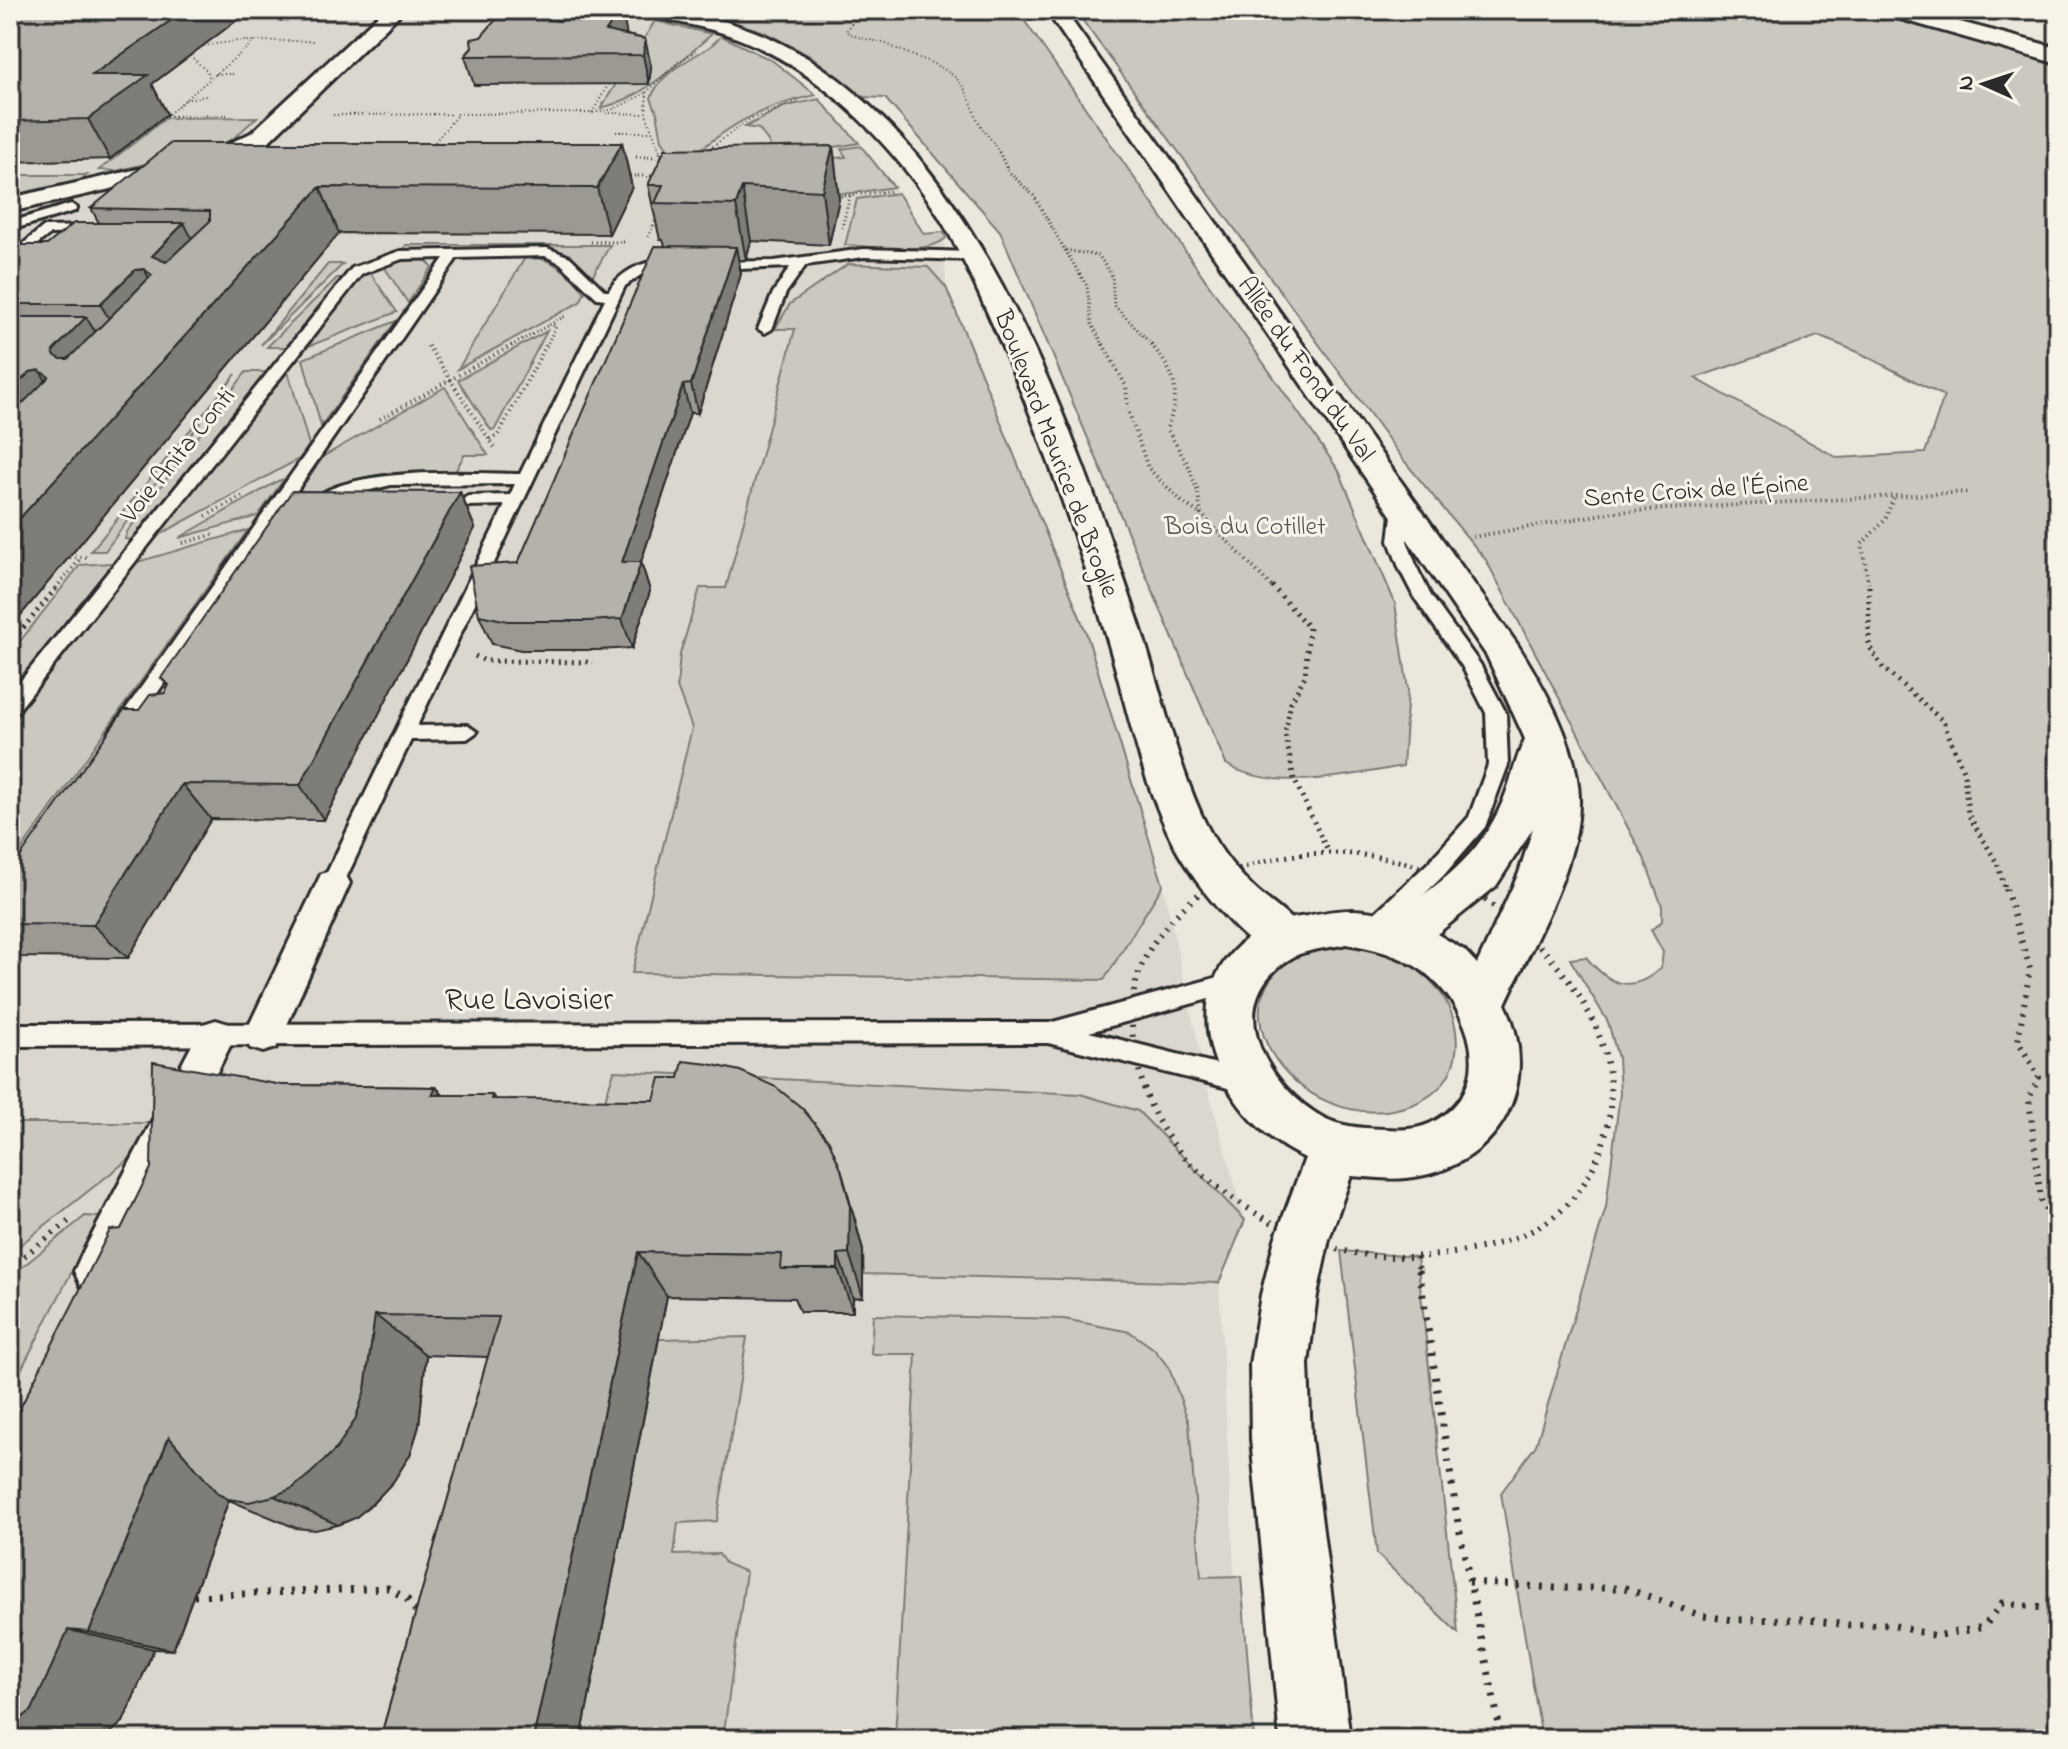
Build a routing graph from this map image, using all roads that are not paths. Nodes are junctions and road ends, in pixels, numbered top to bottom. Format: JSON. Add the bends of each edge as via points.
{"nodes":[{"id":1,"x":395,"y":10,"type":"edge"},
{"id":2,"x":648,"y":10,"type":"edge"},
{"id":3,"x":1055,"y":10,"type":"edge"},
{"id":4,"x":1874,"y":10,"type":"edge"},
{"id":5,"x":1894,"y":10,"type":"edge"},
{"id":6,"x":2058,"y":54,"type":"edge"},
{"id":7,"x":2058,"y":61,"type":"edge"},
{"id":8,"x":216,"y":158,"type":"junction"},
{"id":9,"x":195,"y":175,"type":"edge"},
{"id":10,"x":97,"y":185,"type":"junction"},
{"id":11,"x":10,"y":205,"type":"edge"},
{"id":12,"x":71,"y":208,"type":"junction"},
{"id":13,"x":10,"y":226,"type":"edge"},
{"id":14,"x":47,"y":230,"type":"junction"},
{"id":15,"x":103,"y":231,"type":"edge"},
{"id":16,"x":454,"y":253,"type":"junction"},
{"id":17,"x":974,"y":256,"type":"junction"},
{"id":18,"x":28,"y":260,"type":"edge"},
{"id":19,"x":11,"y":261,"type":"edge"},
{"id":20,"x":802,"y":261,"type":"junction"},
{"id":21,"x":615,"y":295,"type":"junction"},
{"id":22,"x":765,"y":329,"type":"dead end"},
{"id":23,"x":526,"y":479,"type":"junction"},
{"id":24,"x":516,"y":500,"type":"junction"},
{"id":25,"x":468,"y":501,"type":"dead end"},
{"id":26,"x":1401,"y":506,"type":"junction"},
{"id":27,"x":301,"y":515,"type":"edge"},
{"id":28,"x":10,"y":707,"type":"edge"},
{"id":29,"x":467,"y":732,"type":"dead end"},
{"id":30,"x":404,"y":733,"type":"junction"},
{"id":31,"x":1545,"y":737,"type":"junction"},
{"id":32,"x":108,"y":750,"type":"edge"},
{"id":33,"x":333,"y":883,"type":"joint"},
{"id":34,"x":1385,"y":933,"type":"junction"},
{"id":35,"x":1282,"y":938,"type":"junction"},
{"id":36,"x":1237,"y":982,"type":"junction"},
{"id":37,"x":1481,"y":1003,"type":"junction"},
{"id":38,"x":1048,"y":1033,"type":"junction"},
{"id":39,"x":10,"y":1035,"type":"edge"},
{"id":40,"x":216,"y":1036,"type":"junction"},
{"id":41,"x":263,"y":1036,"type":"junction"},
{"id":42,"x":1248,"y":1082,"type":"junction"},
{"id":43,"x":1335,"y":1147,"type":"junction"},
{"id":44,"x":80,"y":1301,"type":"edge"},
{"id":45,"x":1315,"y":1739,"type":"edge"}],
"edges":[{"from":1,"to":8,"type":"street","via":[[259,138]]},
{"from":2,"to":17,"type":"street","name":"Boulevard Maurice de Broglie","via":[[724,28],[771,46],[839,93],[912,163]]},
{"from":3,"to":26,"type":"street","name":"Allée du Fond du Val"},
{"from":4,"to":7,"type":"lane"},
{"from":5,"to":6,"type":"street"},
{"from":8,"to":9,"type":"lane"},
{"from":8,"to":10,"type":"street"},
{"from":10,"to":11,"type":"street"},
{"from":10,"to":12,"type":"street"},
{"from":12,"to":13,"type":"lane"},
{"from":12,"to":14,"type":"street"},
{"from":14,"to":15,"type":"lane"},
{"from":14,"to":19,"type":"lane"},
{"from":16,"to":21,"type":"lane","name":"Voie Anita Conti","via":[[547,252],[565,260],[602,295]]},
{"from":16,"to":28,"type":"lane","name":"Voie Anita Conti","via":[[400,255],[364,266],[349,278]]},
{"from":16,"to":32,"type":"lane"},
{"from":17,"to":20,"type":"lane","via":[[864,253]]},
{"from":17,"to":35,"type":"street","name":"Boulevard Maurice de Broglie","via":[[1059,450],[1119,619],[1178,813],[1218,879]]},
{"from":18,"to":19,"type":"lane"},
{"from":20,"to":21,"type":"lane","via":[[646,269],[627,275]]},
{"from":20,"to":22,"type":"lane","via":[[772,304]]},
{"from":21,"to":23,"type":"lane"},
{"from":23,"to":24,"type":"lane"},
{"from":23,"to":27,"type":"lane","via":[[395,479],[330,496]]},
{"from":24,"to":25,"type":"lane"},
{"from":24,"to":30,"type":"lane"},
{"from":26,"to":31,"type":"street","name":"Allée du Fond du Val","via":[[1504,653]]},
{"from":26,"to":34,"type":"lane","via":[[1398,541],[1409,570],[1471,664],[1496,713],[1498,765],[1478,821]]},
{"from":29,"to":30,"type":"lane"},
{"from":30,"to":33,"type":"lane"},
{"from":31,"to":34,"type":"street","via":[[1527,799],[1504,845],[1466,888]]},
{"from":31,"to":37,"type":"street","name":"Allée du Fond du Val","via":[[1558,800],[1548,854]]},
{"from":33,"to":41,"type":"street"},
{"from":34,"to":35,"type":"street","via":[[1321,927]]},
{"from":34,"to":37,"type":"street","via":[[1446,963]]},
{"from":35,"to":36,"type":"street","via":[[1257,955]]},
{"from":36,"to":38,"type":"lane","name":"Rue Lavoisier"},
{"from":36,"to":42,"type":"street","via":[[1230,1039]]},
{"from":37,"to":43,"type":"street","via":[[1493,1026],[1497,1074],[1477,1118],[1435,1147],[1408,1154]]},
{"from":38,"to":41,"type":"lane","name":"Rue Lavoisier"},
{"from":38,"to":42,"type":"lane","name":"Rue Lavoisier"},
{"from":39,"to":40,"type":"lane","name":"Rue Lavoisier"},
{"from":40,"to":41,"type":"lane","name":"Rue Lavoisier"},
{"from":40,"to":44,"type":"street"},
{"from":42,"to":43,"type":"street","via":[[1292,1127]]},
{"from":43,"to":45,"type":"street","via":[[1302,1239],[1279,1364],[1281,1439]]}]}
